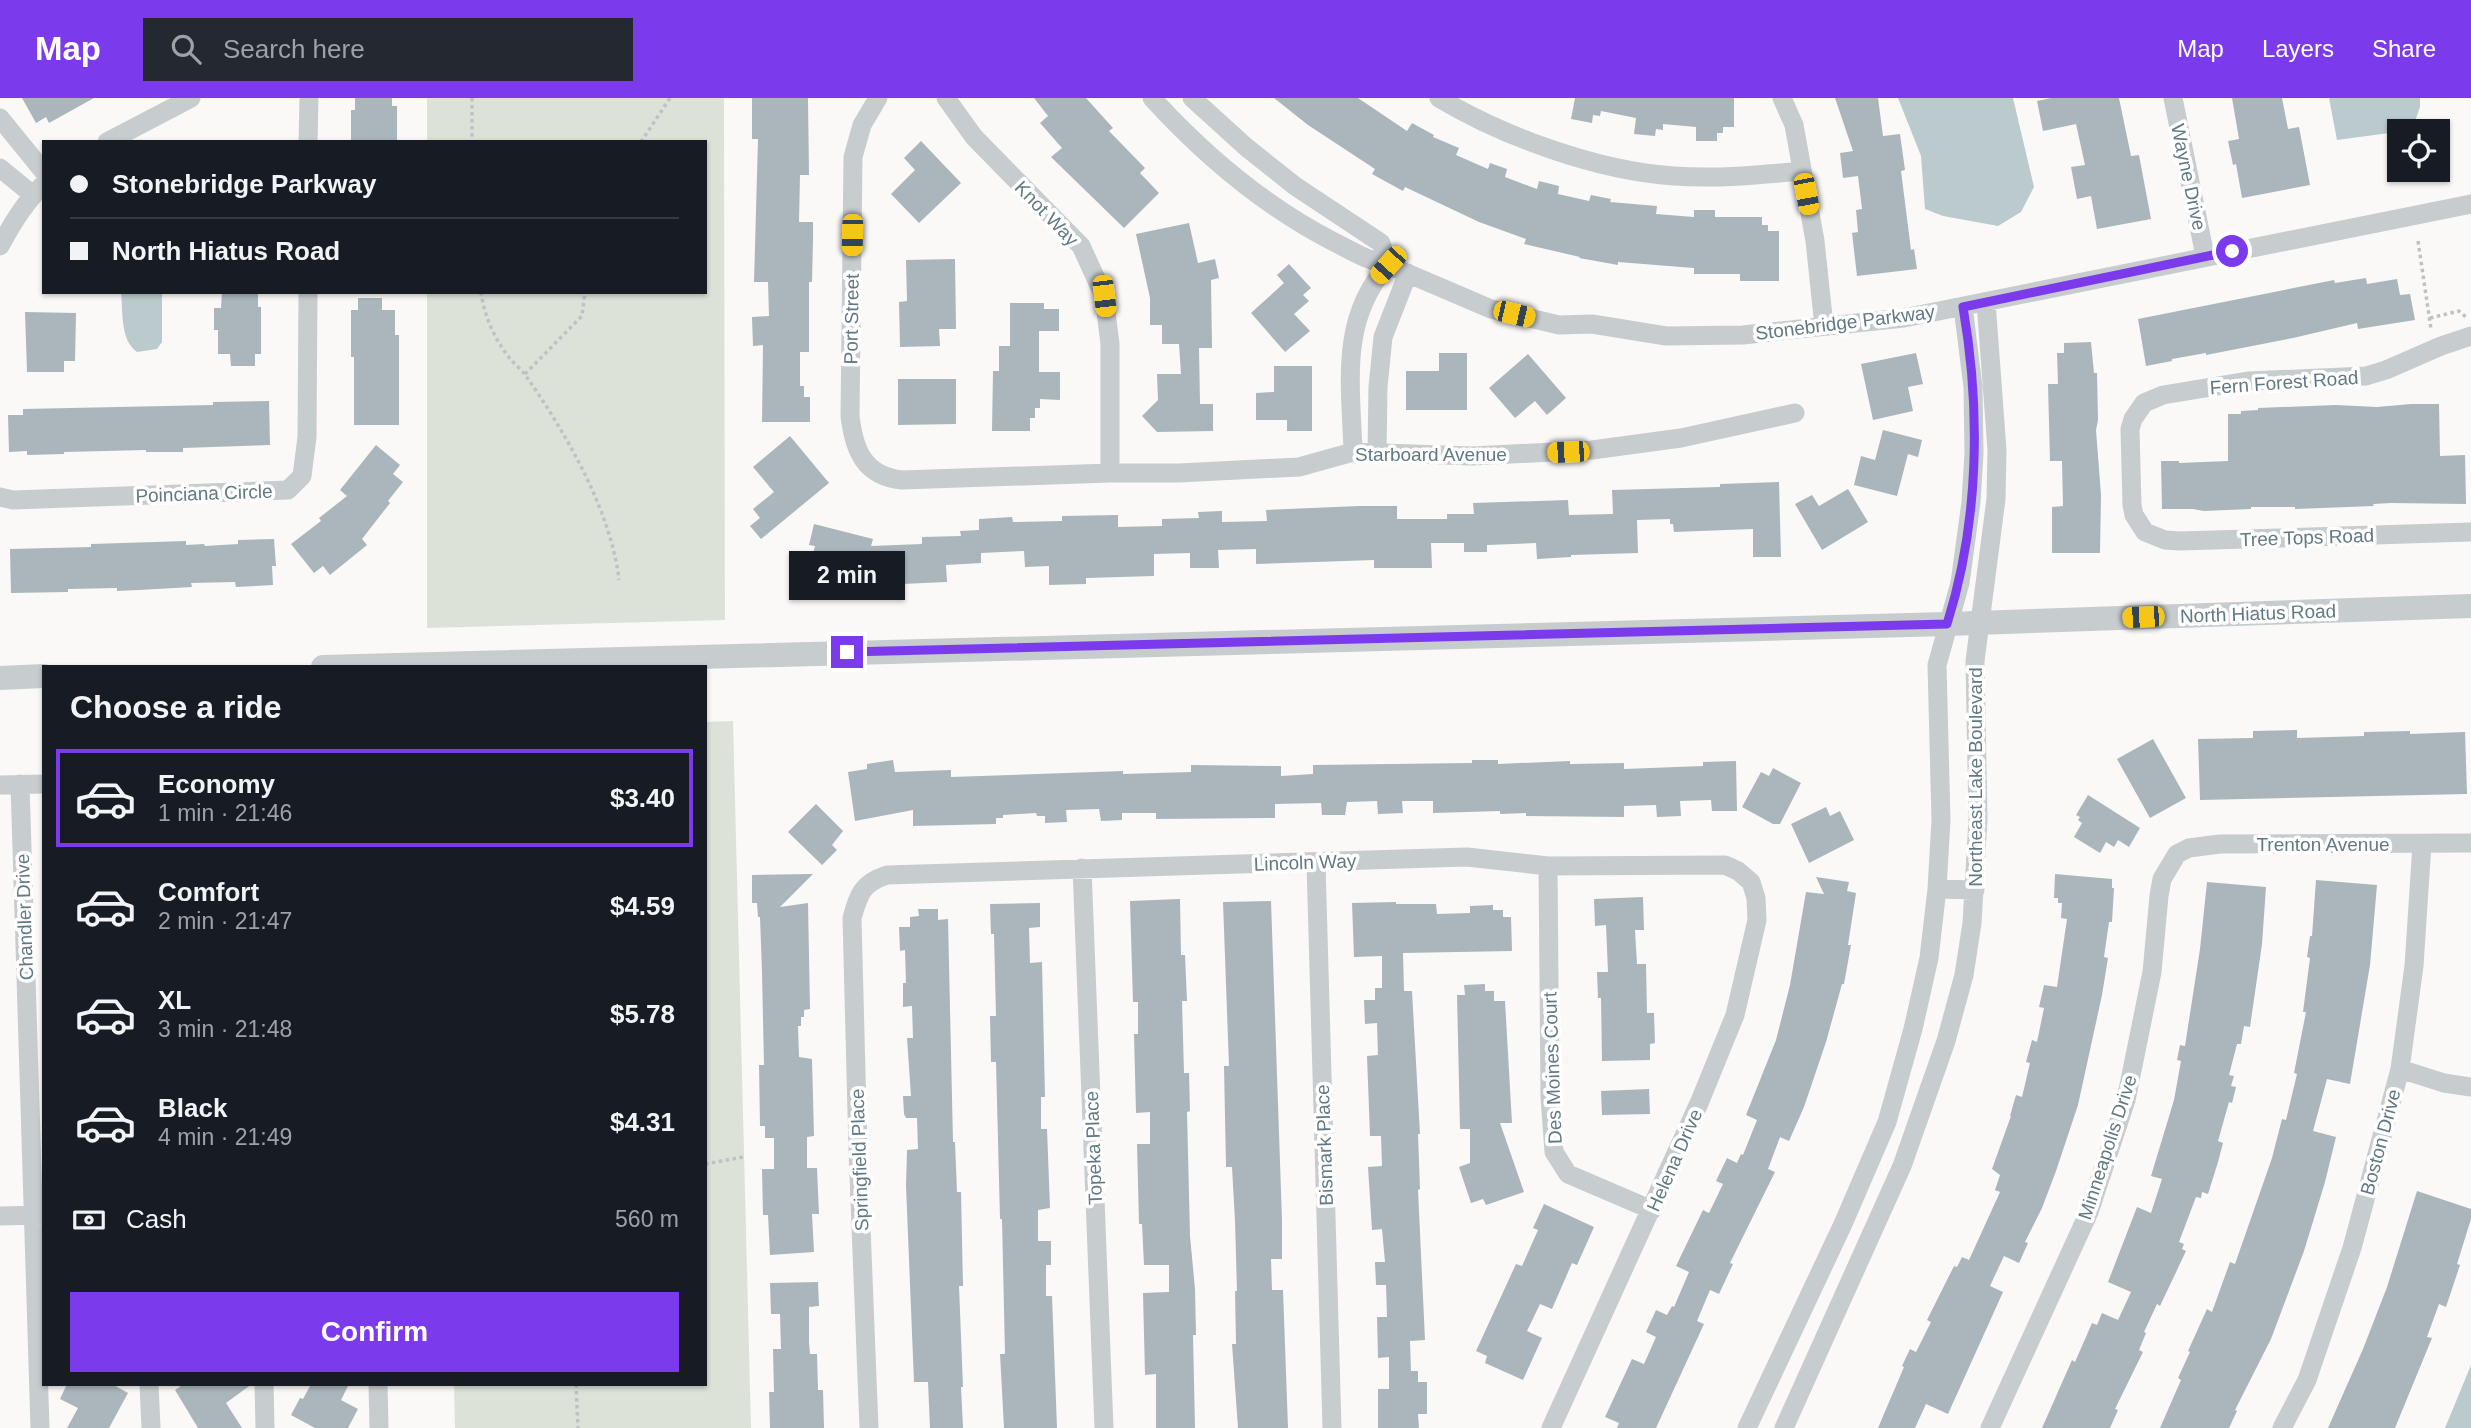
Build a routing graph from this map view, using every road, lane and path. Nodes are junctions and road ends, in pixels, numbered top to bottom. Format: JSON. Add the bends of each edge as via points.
{"nodes":[{"id":1,"x":191,"y":98,"type":"edge"},
{"id":2,"x":309,"y":98,"type":"edge"},
{"id":3,"x":472,"y":98,"type":"edge"},
{"id":4,"x":670,"y":98,"type":"edge"},
{"id":5,"x":878,"y":98,"type":"edge"},
{"id":6,"x":946,"y":98,"type":"edge"},
{"id":7,"x":1152,"y":98,"type":"edge"},
{"id":8,"x":1192,"y":98,"type":"edge"},
{"id":9,"x":1439,"y":98,"type":"edge"},
{"id":10,"x":1782,"y":98,"type":"edge"},
{"id":11,"x":2172,"y":98,"type":"edge"},
{"id":12,"x":0,"y":118,"type":"edge"},
{"id":13,"x":111,"y":140,"type":"edge"},
{"id":14,"x":308,"y":140,"type":"edge"},
{"id":15,"x":472,"y":140,"type":"edge"},
{"id":16,"x":642,"y":140,"type":"edge"},
{"id":17,"x":0,"y":168,"type":"edge"},
{"id":18,"x":42,"y":170,"type":"edge"},
{"id":19,"x":1802,"y":171,"type":"junction"},
{"id":20,"x":38,"y":190,"type":"edge"},
{"id":21,"x":2471,"y":204,"type":"edge"},
{"id":22,"x":2418,"y":241,"type":"dead end"},
{"id":23,"x":0,"y":246,"type":"edge"},
{"id":24,"x":2205,"y":256,"type":"junction"},
{"id":25,"x":1388,"y":265,"type":"junction"},
{"id":26,"x":1408,"y":273,"type":"junction"},
{"id":27,"x":308,"y":294,"type":"edge"},
{"id":28,"x":482,"y":294,"type":"edge"},
{"id":29,"x":585,"y":294,"type":"edge"},
{"id":30,"x":1986,"y":302,"type":"junction"},
{"id":31,"x":1963,"y":307,"type":"junction"},
{"id":32,"x":2430,"y":318,"type":"junction"},
{"id":33,"x":1824,"y":326,"type":"junction"},
{"id":34,"x":2469,"y":330,"type":"edge"},
{"id":35,"x":2432,"y":336,"type":"dead end"},
{"id":36,"x":525,"y":374,"type":"junction"},
{"id":37,"x":1795,"y":413,"type":"dead end"},
{"id":38,"x":1353,"y":452,"type":"junction"},
{"id":39,"x":1377,"y":453,"type":"junction"},
{"id":40,"x":862,"y":459,"type":"joint"},
{"id":41,"x":1110,"y":473,"type":"junction"},
{"id":42,"x":0,"y":497,"type":"edge"},
{"id":43,"x":2471,"y":532,"type":"edge"},
{"id":44,"x":2145,"y":533,"type":"joint"},
{"id":45,"x":619,"y":580,"type":"dead end"},
{"id":46,"x":2471,"y":606,"type":"edge"},
{"id":47,"x":1979,"y":623,"type":"junction"},
{"id":48,"x":1947,"y":624,"type":"junction"},
{"id":49,"x":399,"y":665,"type":"edge"},
{"id":50,"x":42,"y":676,"type":"edge"},
{"id":51,"x":0,"y":678,"type":"edge"},
{"id":52,"x":42,"y":784,"type":"edge"},
{"id":53,"x":10,"y":785,"type":"edge"},
{"id":54,"x":2471,"y":843,"type":"edge"},
{"id":55,"x":2422,"y":844,"type":"junction"},
{"id":56,"x":2177,"y":854,"type":"joint"},
{"id":57,"x":1316,"y":863,"type":"junction"},
{"id":58,"x":1548,"y":866,"type":"junction"},
{"id":59,"x":1082,"y":868,"type":"junction"},
{"id":60,"x":1751,"y":882,"type":"joint"},
{"id":61,"x":1937,"y":889,"type":"junction"},
{"id":62,"x":1975,"y":890,"type":"junction"},
{"id":63,"x":860,"y":892,"type":"joint"},
{"id":64,"x":2400,"y":1069,"type":"junction"},
{"id":65,"x":2471,"y":1087,"type":"edge"},
{"id":66,"x":743,"y":1157,"type":"dead end"},
{"id":67,"x":707,"y":1164,"type":"edge"},
{"id":68,"x":1652,"y":1210,"type":"junction"},
{"id":69,"x":39,"y":1215,"type":"edge"},
{"id":70,"x":0,"y":1216,"type":"edge"},
{"id":71,"x":149,"y":1386,"type":"edge"},
{"id":72,"x":264,"y":1386,"type":"edge"},
{"id":73,"x":377,"y":1386,"type":"edge"},
{"id":74,"x":576,"y":1386,"type":"edge"},
{"id":75,"x":40,"y":1428,"type":"edge"},
{"id":76,"x":150,"y":1428,"type":"edge"},
{"id":77,"x":265,"y":1428,"type":"edge"},
{"id":78,"x":379,"y":1428,"type":"edge"},
{"id":79,"x":578,"y":1428,"type":"edge"},
{"id":80,"x":869,"y":1428,"type":"edge"},
{"id":81,"x":1104,"y":1428,"type":"edge"},
{"id":82,"x":1332,"y":1428,"type":"edge"},
{"id":83,"x":1551,"y":1428,"type":"edge"},
{"id":84,"x":1747,"y":1428,"type":"edge"},
{"id":85,"x":1784,"y":1428,"type":"edge"},
{"id":86,"x":1990,"y":1428,"type":"edge"},
{"id":87,"x":2282,"y":1428,"type":"edge"}],
"edges":[{"from":1,"to":13,"type":"street"},
{"from":2,"to":14,"type":"street"},
{"from":3,"to":15,"type":"path"},
{"from":4,"to":16,"type":"path"},
{"from":5,"to":40,"type":"street","name":"Port Street","via":[[862,125],[853,157],[850,416],[852,437]]},
{"from":6,"to":41,"type":"street","name":"Knot Way","via":[[974,137],[1081,246],[1104,296],[1110,344]]},
{"from":7,"to":25,"type":"street","name":"Stonebridge Parkway","via":[[1230,174],[1270,203],[1332,241],[1372,262]]},
{"from":8,"to":25,"type":"street","via":[[1295,186],[1381,243]]},
{"from":9,"to":19,"type":"street","via":[[1472,118],[1560,152],[1632,171],[1741,177]]},
{"from":10,"to":19,"type":"street","via":[[1794,125]]},
{"from":11,"to":24,"type":"street","name":"Wayne Drive"},
{"from":12,"to":18,"type":"street"},
{"from":17,"to":20,"type":"street"},
{"from":19,"to":33,"type":"street"},
{"from":20,"to":23,"type":"street"},
{"from":21,"to":24,"type":"street","name":"Stonebridge Parkway"},
{"from":22,"to":32,"type":"path"},
{"from":24,"to":30,"type":"street","name":"Stonebridge Parkway"},
{"from":25,"to":26,"type":"street","name":"Stonebridge Parkway"},
{"from":25,"to":38,"type":"street","via":[[1375,279],[1356,320],[1350,352]]},
{"from":26,"to":33,"type":"street","name":"Stonebridge Parkway","via":[[1491,309],[1559,325],[1592,324],[1666,336],[1743,335]]},
{"from":26,"to":39,"type":"street","via":[[1383,337]]},
{"from":27,"to":42,"type":"street","name":"Poinciana Circle","via":[[307,437],[302,476],[288,490]]},
{"from":28,"to":36,"type":"path","via":[[492,332]]},
{"from":29,"to":36,"type":"path","via":[[582,316]]},
{"from":30,"to":31,"type":"street","name":"Stonebridge Parkway"},
{"from":30,"to":47,"type":"street","name":"Northeast Lake Boulevard","via":[[1996,499]]},
{"from":31,"to":33,"type":"street","name":"Stonebridge Parkway"},
{"from":31,"to":48,"type":"street","name":"Northeast Lake Boulevard","via":[[1975,453],[1960,583]]},
{"from":32,"to":34,"type":"path","via":[[2461,312]]},
{"from":32,"to":35,"type":"path"},
{"from":34,"to":44,"type":"street","name":"Fern Forest Road","via":[[2366,376],[2234,383],[2152,398],[2137,411],[2130,429],[2132,505]]},
{"from":36,"to":45,"type":"path","via":[[575,457],[605,521]]},
{"from":37,"to":39,"type":"street","name":"Starboard Avenue","via":[[1681,438],[1592,450],[1472,456]]},
{"from":38,"to":39,"type":"street","name":"Starboard Avenue"},
{"from":38,"to":41,"type":"street","name":"Starboard Avenue","via":[[1299,467]]},
{"from":40,"to":41,"type":"street","name":"Starboard Avenue","via":[[878,474],[902,480]]},
{"from":43,"to":44,"type":"street","name":"Tree Tops Road","via":[[2180,541]]},
{"from":46,"to":47,"type":"street","name":"North Hiatus Road"},
{"from":47,"to":48,"type":"street","name":"North Hiatus Road"},
{"from":47,"to":62,"type":"street","name":"Northeast Lake Boulevard"},
{"from":48,"to":49,"type":"street","name":"North Hiatus Road"},
{"from":48,"to":61,"type":"street","name":"Northeast Lake Boulevard","via":[[1937,665],[1941,820]]},
{"from":50,"to":51,"type":"street"},
{"from":52,"to":53,"type":"street"},
{"from":53,"to":69,"type":"street","name":"Chandler Drive"},
{"from":54,"to":55,"type":"street","name":"Trenton Avenue"},
{"from":55,"to":56,"type":"street","name":"Trenton Avenue","via":[[2220,844]]},
{"from":55,"to":64,"type":"street","name":"Boston Drive","via":[[2414,966]]},
{"from":56,"to":86,"type":"street","name":"Minneapolis Drive","via":[[2162,879],[2152,972],[2126,1100],[2089,1212]]},
{"from":57,"to":58,"type":"street","name":"Lincoln Way","via":[[1467,857]]},
{"from":57,"to":59,"type":"street","name":"Lincoln Way"},
{"from":57,"to":82,"type":"street","name":"Bismark Place"},
{"from":58,"to":60,"type":"street","name":"Lincoln Way","via":[[1726,865]]},
{"from":58,"to":68,"type":"street","name":"Des Moines Court","via":[[1550,1097],[1555,1152],[1568,1174]]},
{"from":59,"to":63,"type":"street","name":"Lincoln Way","via":[[887,875],[871,880]]},
{"from":59,"to":81,"type":"street","name":"Topeka Place"},
{"from":60,"to":68,"type":"street","name":"Helena Drive","via":[[1756,920],[1735,1015]]},
{"from":61,"to":62,"type":"street"},
{"from":61,"to":84,"type":"street","name":"Northeast Lake Boulevard","via":[[1926,970],[1887,1122]]},
{"from":62,"to":85,"type":"street","name":"Northeast Lake Boulevard","via":[[1964,975],[1902,1166]]},
{"from":63,"to":80,"type":"street","name":"Springfield Place","via":[[852,918]]},
{"from":64,"to":65,"type":"street"},
{"from":64,"to":87,"type":"street","name":"Boston Drive","via":[[2352,1248],[2307,1380]]},
{"from":66,"to":67,"type":"path"},
{"from":68,"to":83,"type":"street","name":"Helena Drive"},
{"from":69,"to":70,"type":"street"},
{"from":69,"to":75,"type":"street","name":"Chandler Drive"},
{"from":71,"to":76,"type":"street"},
{"from":72,"to":77,"type":"street"},
{"from":73,"to":78,"type":"street"},
{"from":74,"to":79,"type":"path"}]}
